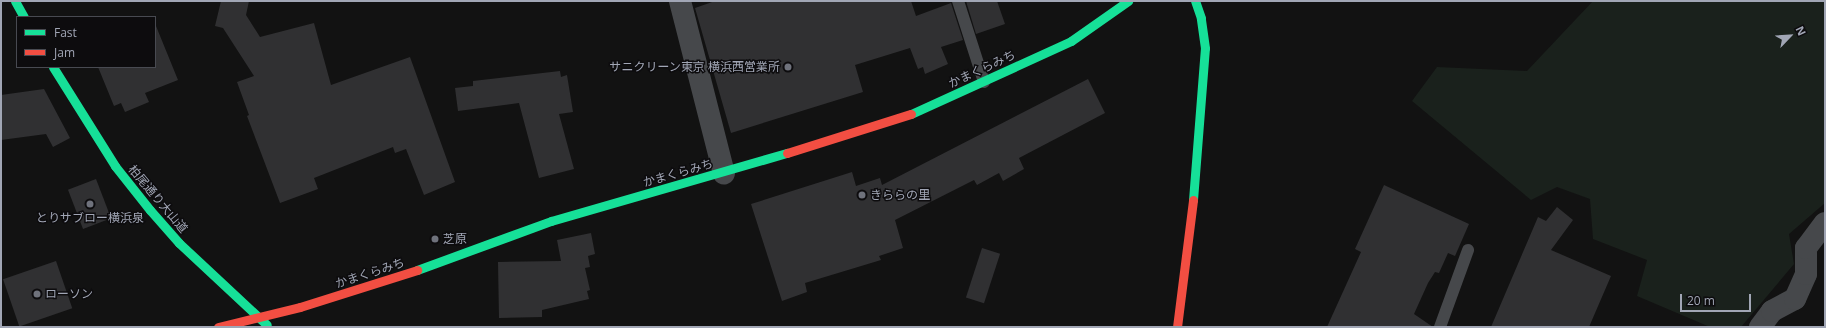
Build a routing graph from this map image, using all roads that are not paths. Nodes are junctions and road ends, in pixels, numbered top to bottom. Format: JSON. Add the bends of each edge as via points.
{"nodes":[{"id":1,"x":15,"y":1,"type":"edge"},
{"id":2,"x":680,"y":1,"type":"edge"},
{"id":3,"x":958,"y":1,"type":"edge"},
{"id":4,"x":1128,"y":1,"type":"edge"},
{"id":5,"x":1195,"y":1,"type":"edge"},
{"id":6,"x":23,"y":16,"type":"edge"},
{"id":7,"x":54,"y":68,"type":"edge"},
{"id":8,"x":984,"y":82,"type":"junction"},
{"id":9,"x":724,"y":173,"type":"junction"},
{"id":10,"x":1825,"y":223,"type":"edge"},
{"id":11,"x":1468,"y":250,"type":"dead end"},
{"id":12,"x":258,"y":318,"type":"junction"},
{"id":13,"x":218,"y":327,"type":"edge"},
{"id":14,"x":269,"y":327,"type":"edge"},
{"id":15,"x":1177,"y":327,"type":"edge"},
{"id":16,"x":1440,"y":327,"type":"edge"},
{"id":17,"x":1760,"y":327,"type":"edge"}],
"edges":[{"from":1,"to":6,"type":"main road"},
{"from":2,"to":9,"type":"street"},
{"from":3,"to":8,"type":"lane"},
{"from":4,"to":8,"type":"main road","name":"かまくらみち","via":[[1071,41]]},
{"from":5,"to":15,"type":"main road","via":[[1201,18],[1205,48],[1190,232]]},
{"from":7,"to":12,"type":"main road","name":"柏尾通り大山道","via":[[115,166],[150,210],[179,243]]},
{"from":8,"to":9,"type":"main road","name":"かまくらみち","via":[[914,113]]},
{"from":9,"to":12,"type":"main road","name":"かまくらみち","via":[[551,221],[418,270]]},
{"from":10,"to":17,"type":"street","via":[[1806,248],[1806,274],[1794,299],[1772,312]]},
{"from":11,"to":16,"type":"lane"},
{"from":12,"to":13,"type":"main road","name":"かまくらみち"},
{"from":12,"to":14,"type":"main road","name":"柏尾通り大山道"}]}
